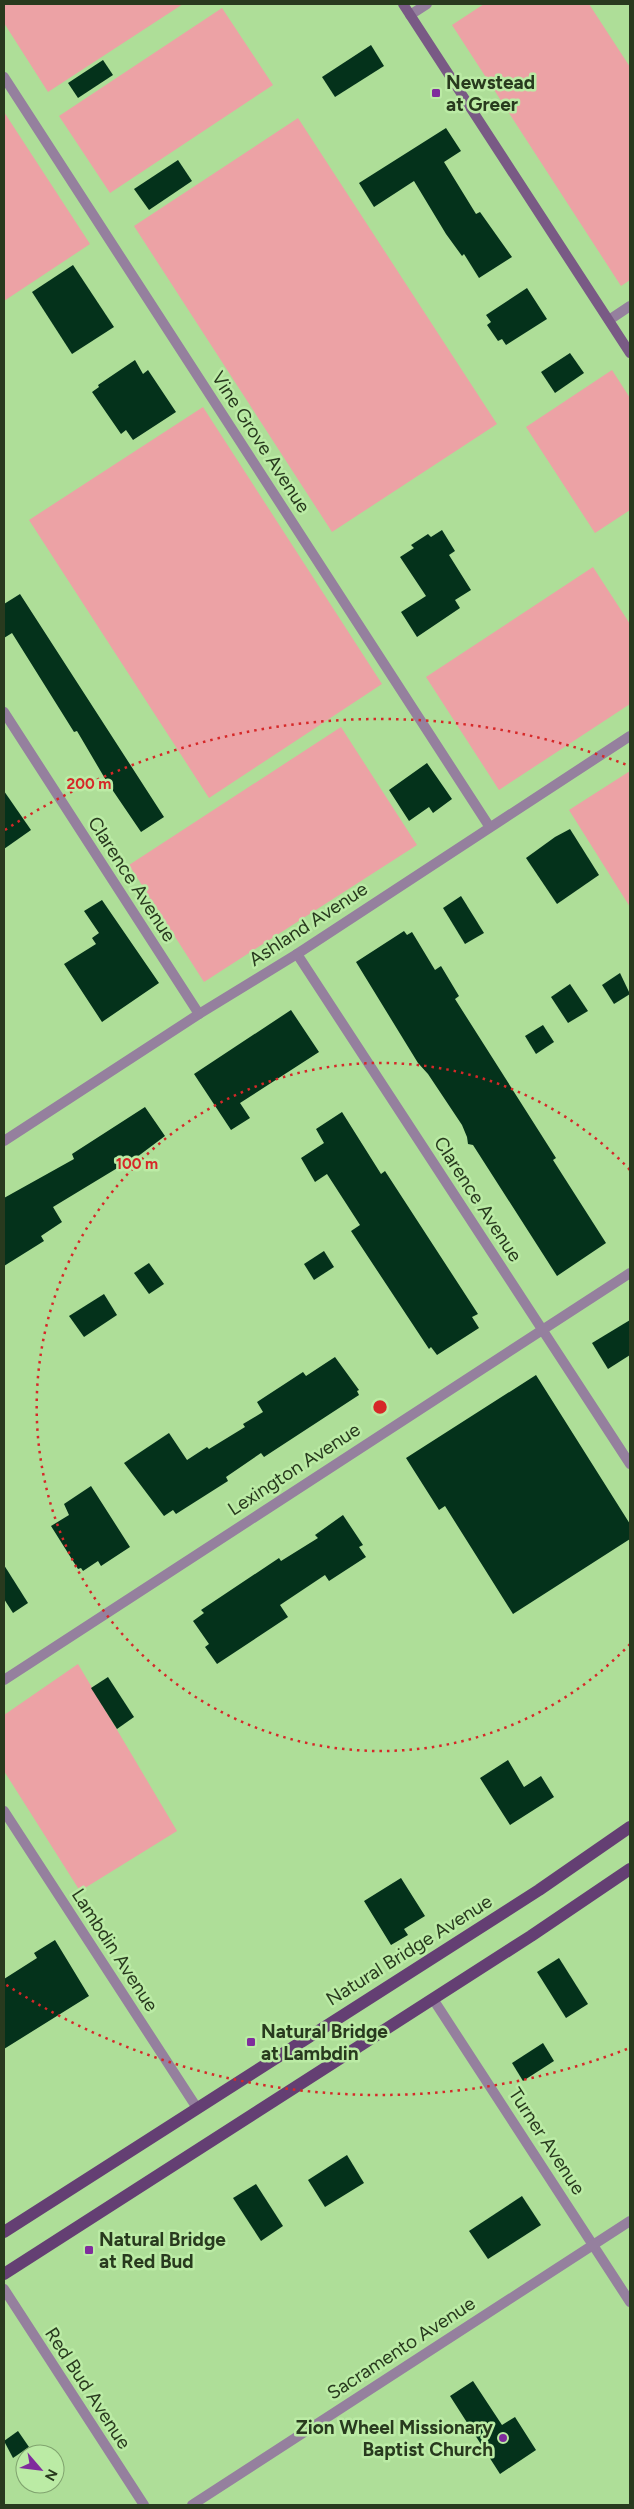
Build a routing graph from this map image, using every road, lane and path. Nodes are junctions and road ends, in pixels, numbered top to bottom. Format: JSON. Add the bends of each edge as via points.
{"nodes":[{"id":1,"x":403,"y":4,"type":"edge"},
{"id":2,"x":427,"y":4,"type":"edge"},
{"id":3,"x":410,"y":15,"type":"junction"},
{"id":4,"x":4,"y":77,"type":"edge"},
{"id":5,"x":630,"y":306,"type":"edge"},
{"id":6,"x":609,"y":320,"type":"junction"},
{"id":7,"x":630,"y":353,"type":"edge"},
{"id":8,"x":4,"y":712,"type":"edge"},
{"id":9,"x":630,"y":736,"type":"edge"},
{"id":10,"x":489,"y":826,"type":"junction"},
{"id":11,"x":297,"y":954,"type":"junction"},
{"id":12,"x":199,"y":1014,"type":"junction"},
{"id":13,"x":5,"y":1138,"type":"edge"},
{"id":14,"x":630,"y":1273,"type":"edge"},
{"id":15,"x":542,"y":1329,"type":"junction"},
{"id":16,"x":630,"y":1464,"type":"edge"},
{"id":17,"x":4,"y":1680,"type":"edge"},
{"id":18,"x":4,"y":1811,"type":"edge"},
{"id":19,"x":630,"y":1827,"type":"edge"},
{"id":20,"x":630,"y":1869,"type":"edge"},
{"id":21,"x":433,"y":1998,"type":"junction"},
{"id":22,"x":197,"y":2108,"type":"junction"},
{"id":23,"x":630,"y":2221,"type":"edge"},
{"id":24,"x":4,"y":2232,"type":"edge"},
{"id":25,"x":593,"y":2245,"type":"junction"},
{"id":26,"x":4,"y":2274,"type":"edge"},
{"id":27,"x":4,"y":2289,"type":"edge"},
{"id":28,"x":630,"y":2302,"type":"edge"},
{"id":29,"x":144,"y":2505,"type":"edge"},
{"id":30,"x":192,"y":2505,"type":"edge"}],
"edges":[{"from":1,"to":3,"type":"street"},
{"from":2,"to":3,"type":"street"},
{"from":3,"to":6,"type":"street"},
{"from":4,"to":10,"type":"street","name":"Vine Grove Avenue"},
{"from":5,"to":6,"type":"street"},
{"from":6,"to":7,"type":"street"},
{"from":8,"to":12,"type":"street","name":"Clarence Avenue"},
{"from":9,"to":10,"type":"street","name":"Ashland Avenue"},
{"from":10,"to":11,"type":"street","name":"Ashland Avenue"},
{"from":11,"to":12,"type":"street","name":"Ashland Avenue"},
{"from":11,"to":15,"type":"street","name":"Clarence Avenue"},
{"from":12,"to":13,"type":"street","name":"Ashland Avenue"},
{"from":14,"to":15,"type":"street","name":"Lexington Avenue"},
{"from":15,"to":16,"type":"street","name":"Clarence Avenue"},
{"from":15,"to":17,"type":"street","name":"Lexington Avenue"},
{"from":18,"to":22,"type":"street","name":"Lambdin Avenue"},
{"from":19,"to":22,"type":"main road","name":"Natural Bridge Avenue","via":[[538,1890]]},
{"from":20,"to":21,"type":"main road"},
{"from":21,"to":25,"type":"street","name":"Turner Avenue"},
{"from":21,"to":26,"type":"main road"},
{"from":22,"to":24,"type":"main road","name":"Natural Bridge Avenue"},
{"from":23,"to":25,"type":"street","name":"Sacramento Avenue"},
{"from":25,"to":28,"type":"street","name":"Turner Avenue"},
{"from":25,"to":30,"type":"street","name":"Sacramento Avenue"},
{"from":27,"to":29,"type":"street","name":"Red Bud Avenue"}]}
